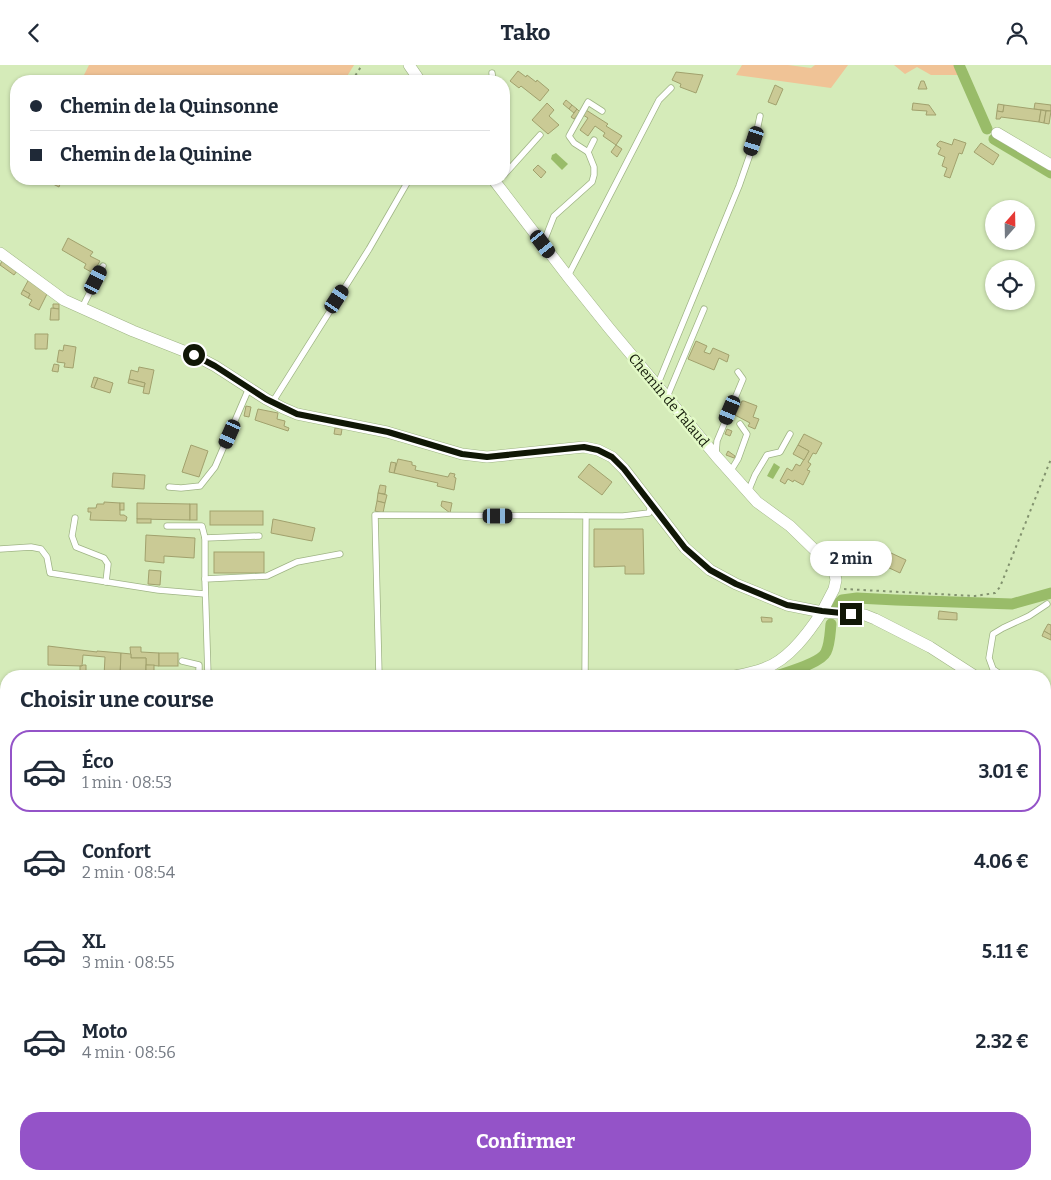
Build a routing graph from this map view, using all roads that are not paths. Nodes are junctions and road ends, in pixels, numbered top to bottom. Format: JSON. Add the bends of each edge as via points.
{"nodes":[{"id":1,"x":671,"y":88,"type":"dead end"},
{"id":2,"x":602,"y":111,"type":"dead end"},
{"id":3,"x":760,"y":116,"type":"dead end"},
{"id":4,"x":997,"y":133,"type":"dead end"},
{"id":5,"x":540,"y":135,"type":"dead end"},
{"id":6,"x":594,"y":140,"type":"dead end"},
{"id":7,"x":588,"y":152,"type":"junction"},
{"id":8,"x":1051,"y":165,"type":"edge"},
{"id":9,"x":510,"y":166,"type":"edge"},
{"id":10,"x":406,"y":185,"type":"edge"},
{"id":11,"x":502,"y":185,"type":"edge"},
{"id":12,"x":543,"y":244,"type":"junction"},
{"id":13,"x":0,"y":253,"type":"edge"},
{"id":14,"x":103,"y":266,"type":"dead end"},
{"id":15,"x":568,"y":276,"type":"junction"},
{"id":16,"x":82,"y":308,"type":"junction"},
{"id":17,"x":704,"y":309,"type":"dead end"},
{"id":18,"x":738,"y":372,"type":"dead end"},
{"id":19,"x":657,"y":386,"type":"junction"},
{"id":20,"x":249,"y":388,"type":"junction"},
{"id":21,"x":667,"y":397,"type":"junction"},
{"id":22,"x":272,"y":403,"type":"junction"},
{"id":23,"x":740,"y":424,"type":"dead end"},
{"id":24,"x":790,"y":435,"type":"dead end"},
{"id":25,"x":716,"y":455,"type":"junction"},
{"id":26,"x":730,"y":472,"type":"junction"},
{"id":27,"x":169,"y":487,"type":"dead end"},
{"id":28,"x":748,"y":492,"type":"junction"},
{"id":29,"x":651,"y":505,"type":"junction"},
{"id":30,"x":586,"y":516,"type":"junction"},
{"id":31,"x":75,"y":518,"type":"dead end"},
{"id":32,"x":167,"y":526,"type":"dead end"},
{"id":33,"x":259,"y":536,"type":"dead end"},
{"id":34,"x":204,"y":537,"type":"junction"},
{"id":35,"x":0,"y":549,"type":"edge"},
{"id":36,"x":340,"y":554,"type":"dead end"},
{"id":37,"x":204,"y":579,"type":"junction"},
{"id":38,"x":106,"y":582,"type":"junction"},
{"id":39,"x":205,"y":594,"type":"junction"},
{"id":40,"x":1047,"y":604,"type":"dead end"},
{"id":41,"x":822,"y":611,"type":"junction"},
{"id":42,"x":182,"y":661,"type":"dead end"},
{"id":43,"x":199,"y":670,"type":"edge"},
{"id":44,"x":208,"y":670,"type":"edge"},
{"id":45,"x":379,"y":670,"type":"edge"},
{"id":46,"x":585,"y":670,"type":"edge"},
{"id":47,"x":759,"y":670,"type":"edge"},
{"id":48,"x":965,"y":670,"type":"edge"},
{"id":49,"x":994,"y":670,"type":"edge"}],
"edges":[{"from":1,"to":15,"type":"lane","via":[[659,100]]},
{"from":2,"to":7,"type":"lane","via":[[588,101],[569,136]]},
{"from":3,"to":19,"type":"lane","via":[[740,186]]},
{"from":4,"to":8,"type":"street"},
{"from":5,"to":9,"type":"lane"},
{"from":6,"to":7,"type":"lane"},
{"from":7,"to":12,"type":"lane","via":[[594,167],[592,182],[554,216]]},
{"from":10,"to":22,"type":"lane"},
{"from":11,"to":12,"type":"street","name":"Chemin de Talaud"},
{"from":12,"to":15,"type":"street","name":"Chemin de Talaud"},
{"from":13,"to":16,"type":"street","via":[[64,300]]},
{"from":14,"to":16,"type":"lane"},
{"from":15,"to":19,"type":"street","name":"Chemin de Talaud"},
{"from":16,"to":20,"type":"street","via":[[194,355]]},
{"from":17,"to":21,"type":"lane"},
{"from":18,"to":25,"type":"lane","via":[[743,379],[717,441]]},
{"from":19,"to":21,"type":"street","name":"Chemin de Talaud"},
{"from":20,"to":22,"type":"street"},
{"from":20,"to":27,"type":"lane","via":[[215,467],[200,486]]},
{"from":21,"to":25,"type":"street","name":"Chemin de Talaud"},
{"from":22,"to":29,"type":"street","via":[[297,414],[381,430],[462,454],[487,457],[584,447],[598,450],[612,457],[624,469]]},
{"from":23,"to":26,"type":"lane","via":[[748,434]]},
{"from":24,"to":28,"type":"lane","via":[[780,452],[767,455]]},
{"from":25,"to":26,"type":"street","name":"Chemin de Talaud"},
{"from":26,"to":28,"type":"street","name":"Chemin de Talaud"},
{"from":28,"to":41,"type":"street","name":"Chemin de Talaud","via":[[790,526],[832,568],[836,581]]},
{"from":29,"to":30,"type":"lane","via":[[649,513]]},
{"from":29,"to":41,"type":"street","via":[[685,548],[710,570],[787,605]]},
{"from":30,"to":45,"type":"lane","via":[[375,515]]},
{"from":30,"to":46,"type":"lane"},
{"from":31,"to":38,"type":"lane","via":[[72,536],[76,547],[104,558],[108,564]]},
{"from":32,"to":34,"type":"lane","via":[[202,525]]},
{"from":33,"to":34,"type":"lane"},
{"from":34,"to":37,"type":"lane"},
{"from":35,"to":38,"type":"lane","via":[[41,549],[47,557],[50,573]]},
{"from":36,"to":37,"type":"lane","via":[[296,562],[267,576]]},
{"from":37,"to":39,"type":"lane"},
{"from":38,"to":39,"type":"lane"},
{"from":39,"to":44,"type":"lane"},
{"from":40,"to":49,"type":"lane","via":[[993,635],[989,658]]},
{"from":41,"to":47,"type":"street","via":[[788,656]]},
{"from":41,"to":48,"type":"street","via":[[875,619],[930,647]]},
{"from":42,"to":43,"type":"lane","via":[[199,665]]}]}
